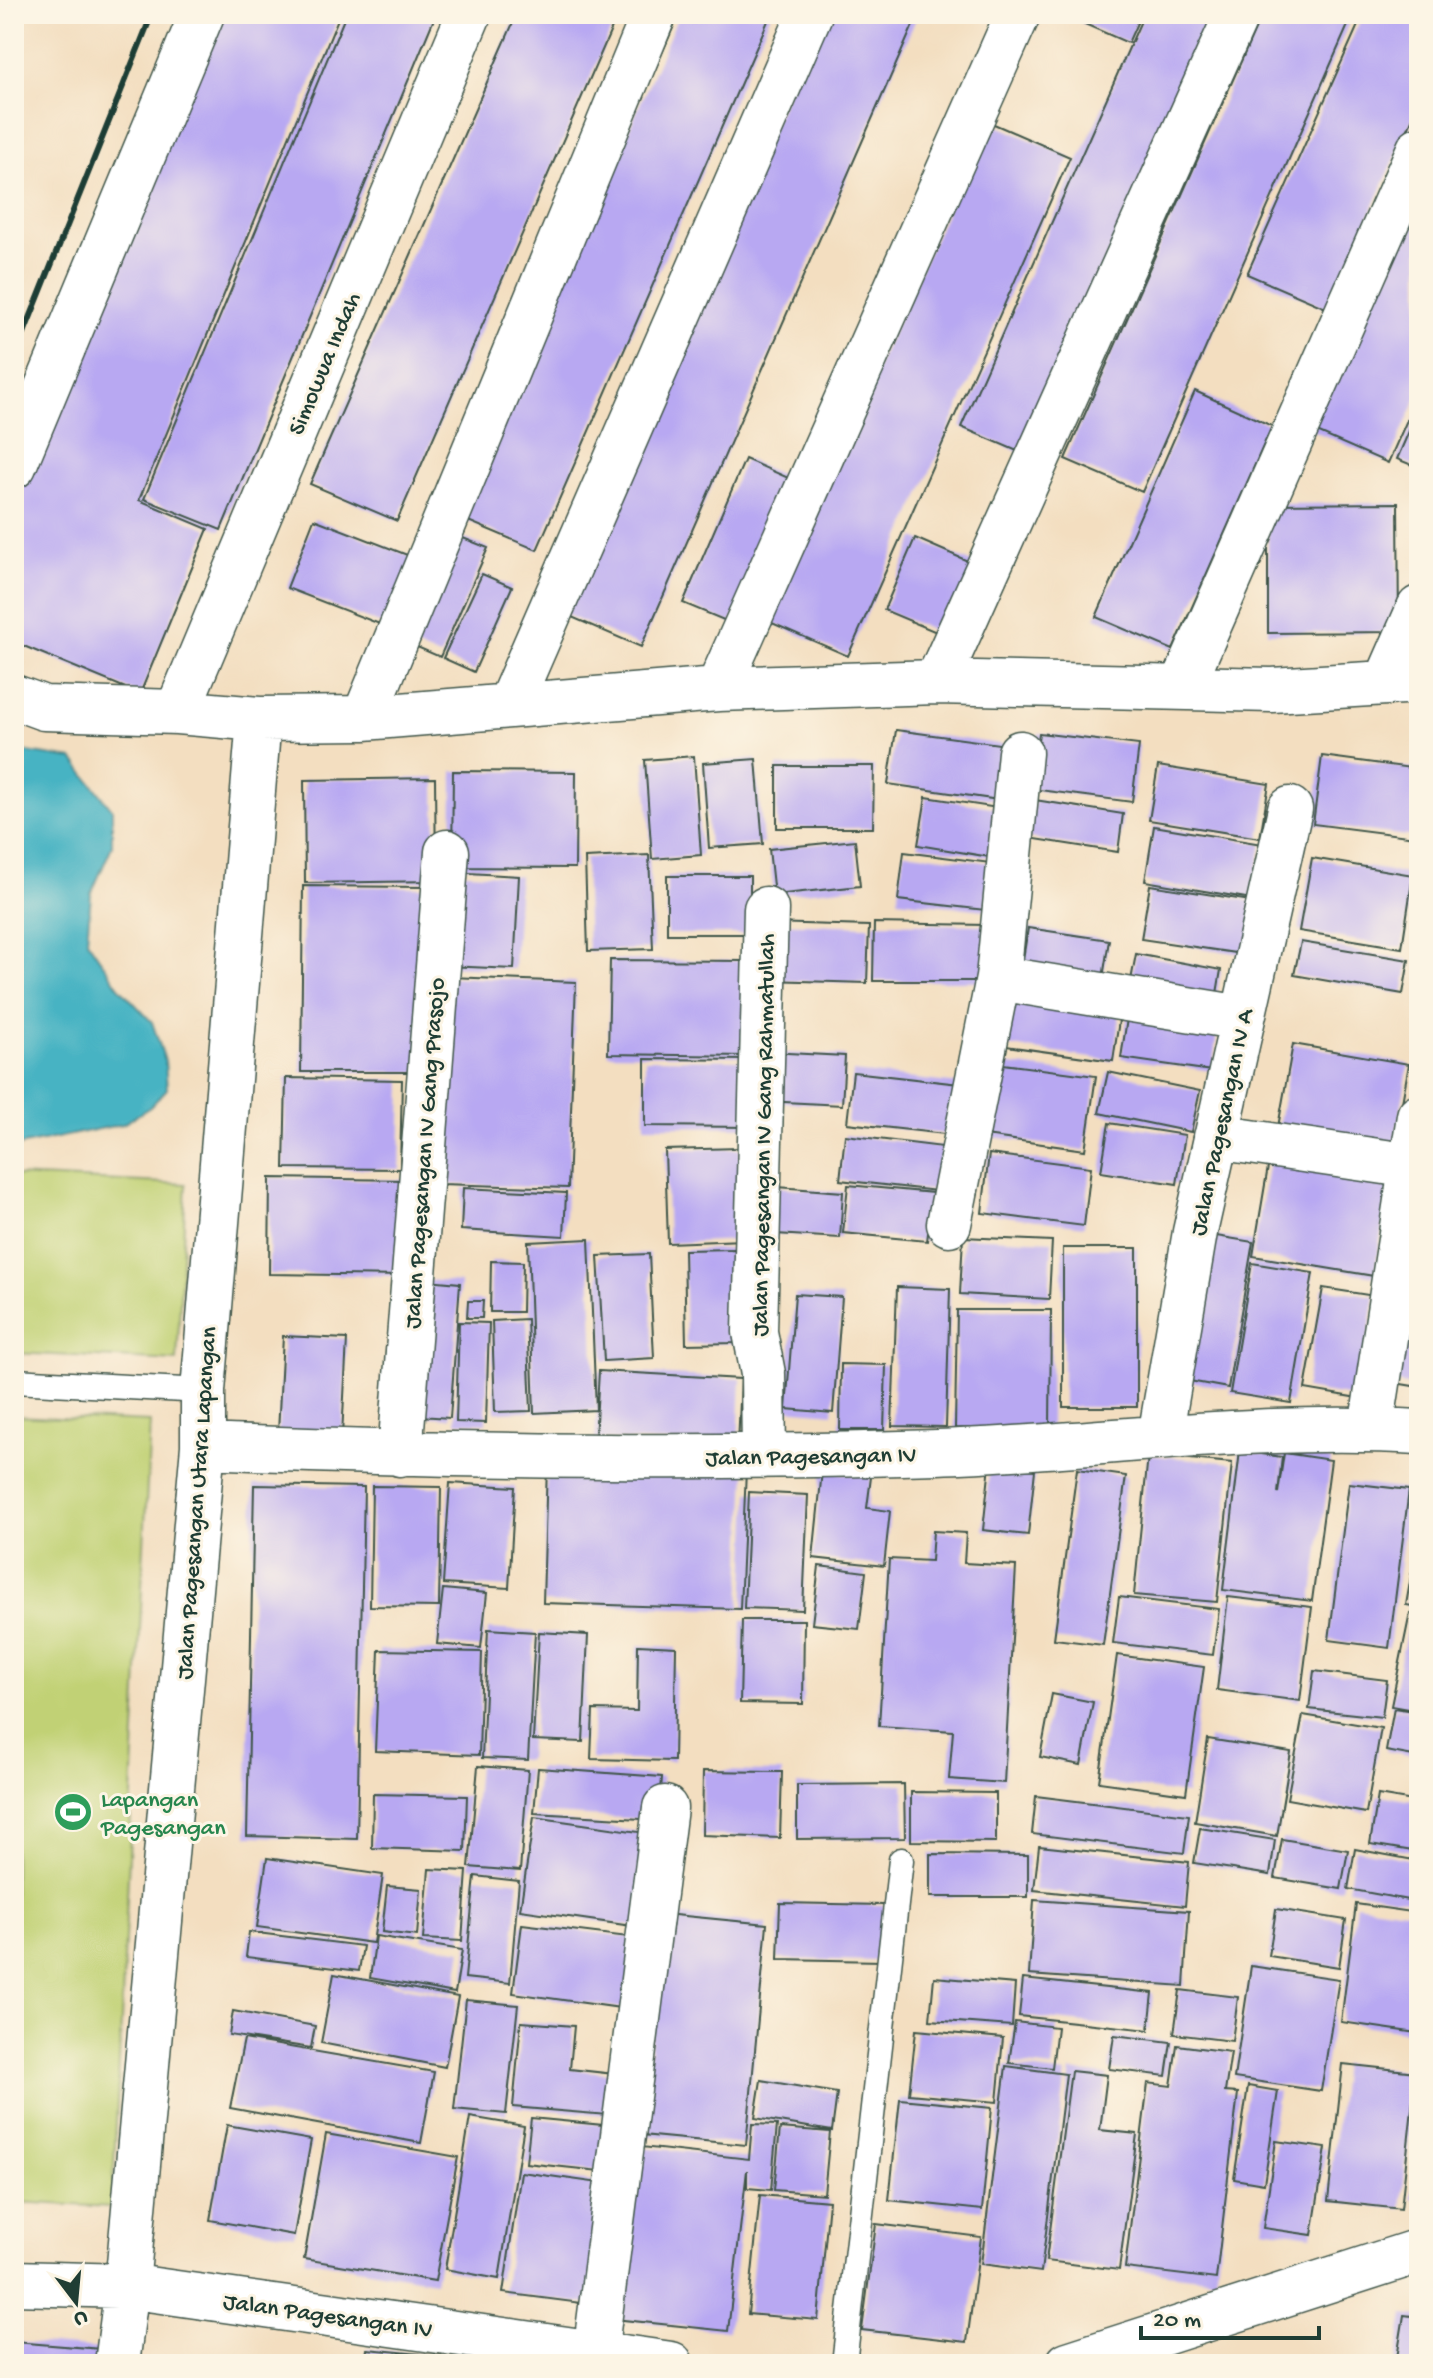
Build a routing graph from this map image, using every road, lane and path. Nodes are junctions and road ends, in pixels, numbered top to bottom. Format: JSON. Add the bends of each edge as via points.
{"nodes":[{"id":1,"x":202,"y":14,"type":"edge"},
{"id":2,"x":469,"y":14,"type":"edge"},
{"id":3,"x":654,"y":14,"type":"edge"},
{"id":4,"x":810,"y":14,"type":"edge"},
{"id":5,"x":1018,"y":14,"type":"edge"},
{"id":6,"x":1237,"y":14,"type":"edge"},
{"id":7,"x":1419,"y":149,"type":"edge"},
{"id":8,"x":14,"y":466,"type":"edge"},
{"id":9,"x":1419,"y":608,"type":"edge"},
{"id":10,"x":937,"y":682,"type":"junction"},
{"id":11,"x":1402,"y":682,"type":"edge"},
{"id":12,"x":1182,"y":687,"type":"junction"},
{"id":13,"x":718,"y":689,"type":"junction"},
{"id":14,"x":14,"y":697,"type":"edge"},
{"id":15,"x":509,"y":706,"type":"junction"},
{"id":16,"x":177,"y":712,"type":"junction"},
{"id":17,"x":364,"y":718,"type":"junction"},
{"id":18,"x":259,"y":719,"type":"junction"},
{"id":19,"x":1020,"y":753,"type":"dead end"},
{"id":20,"x":1290,"y":809,"type":"dead end"},
{"id":21,"x":447,"y":852,"type":"dead end"},
{"id":22,"x":766,"y":909,"type":"dead end"},
{"id":23,"x":998,"y":978,"type":"junction"},
{"id":24,"x":1242,"y":1018,"type":"junction"},
{"id":25,"x":1419,"y":1116,"type":"edge"},
{"id":26,"x":1216,"y":1137,"type":"junction"},
{"id":27,"x":1415,"y":1166,"type":"edge"},
{"id":28,"x":949,"y":1224,"type":"dead end"},
{"id":29,"x":14,"y":1381,"type":"edge"},
{"id":30,"x":203,"y":1391,"type":"junction"},
{"id":31,"x":1371,"y":1429,"type":"junction"},
{"id":32,"x":1419,"y":1432,"type":"edge"},
{"id":33,"x":1160,"y":1437,"type":"junction"},
{"id":34,"x":203,"y":1446,"type":"junction"},
{"id":35,"x":400,"y":1454,"type":"junction"},
{"id":36,"x":764,"y":1456,"type":"junction"},
{"id":37,"x":665,"y":1808,"type":"dead end"},
{"id":38,"x":901,"y":1860,"type":"dead end"},
{"id":39,"x":1419,"y":2251,"type":"edge"},
{"id":40,"x":14,"y":2283,"type":"edge"},
{"id":41,"x":127,"y":2286,"type":"junction"},
{"id":42,"x":447,"y":2348,"type":"edge"},
{"id":43,"x":595,"y":2354,"type":"junction"},
{"id":44,"x":117,"y":2364,"type":"edge"},
{"id":45,"x":671,"y":2364,"type":"edge"},
{"id":46,"x":844,"y":2364,"type":"edge"},
{"id":47,"x":1068,"y":2364,"type":"edge"}],
"edges":[{"from":1,"to":8,"type":"street"},
{"from":2,"to":16,"type":"street","name":"Simowua Indah"},
{"from":3,"to":17,"type":"street"},
{"from":4,"to":15,"type":"street"},
{"from":5,"to":13,"type":"street"},
{"from":6,"to":10,"type":"street"},
{"from":7,"to":12,"type":"street"},
{"from":9,"to":11,"type":"street"},
{"from":10,"to":12,"type":"street"},
{"from":10,"to":13,"type":"street"},
{"from":11,"to":12,"type":"street","via":[[1272,690]]},
{"from":13,"to":15,"type":"street"},
{"from":14,"to":16,"type":"street","via":[[44,708]]},
{"from":15,"to":17,"type":"street"},
{"from":16,"to":18,"type":"street"},
{"from":17,"to":18,"type":"street"},
{"from":18,"to":30,"type":"street","name":"Jalan Pagesangan Utara Lapangan"},
{"from":19,"to":23,"type":"street"},
{"from":20,"to":24,"type":"street","name":"Jalan Pagesangan IV A"},
{"from":21,"to":35,"type":"street","name":"Jalan Pagesangan IV Gang Prasojo"},
{"from":22,"to":36,"type":"street","name":"Jalan Pagesangan IV Gang Rahmatullah","via":[[755,1332],[763,1374]]},
{"from":23,"to":24,"type":"street"},
{"from":23,"to":28,"type":"street"},
{"from":24,"to":26,"type":"street","name":"Jalan Pagesangan IV A"},
{"from":25,"to":27,"type":"street"},
{"from":26,"to":27,"type":"street"},
{"from":26,"to":33,"type":"street","name":"Jalan Pagesangan IV A"},
{"from":27,"to":31,"type":"street"},
{"from":29,"to":30,"type":"lane"},
{"from":30,"to":34,"type":"street","name":"Jalan Pagesangan Utara Lapangan"},
{"from":31,"to":32,"type":"street","name":"Jalan Pagesangan IV"},
{"from":31,"to":33,"type":"street","name":"Jalan Pagesangan IV"},
{"from":33,"to":36,"type":"street","name":"Jalan Pagesangan IV","via":[[940,1452]]},
{"from":34,"to":35,"type":"street","name":"Jalan Pagesangan IV"},
{"from":34,"to":41,"type":"street","name":"Jalan Pagesangan Utara Lapangan"},
{"from":35,"to":36,"type":"street","name":"Jalan Pagesangan IV"},
{"from":37,"to":43,"type":"street"},
{"from":38,"to":46,"type":"lane"},
{"from":39,"to":47,"type":"street"},
{"from":40,"to":41,"type":"street","name":"Jalan Pagesangan IV"},
{"from":41,"to":42,"type":"street","name":"Jalan Pagesangan IV"},
{"from":41,"to":44,"type":"street","name":"Jalan Pagesangan Utara Lapangan"},
{"from":42,"to":43,"type":"street","name":"Jalan Pagesangan IV"},
{"from":43,"to":45,"type":"street","name":"Jalan Pagesangan IV"}]}
